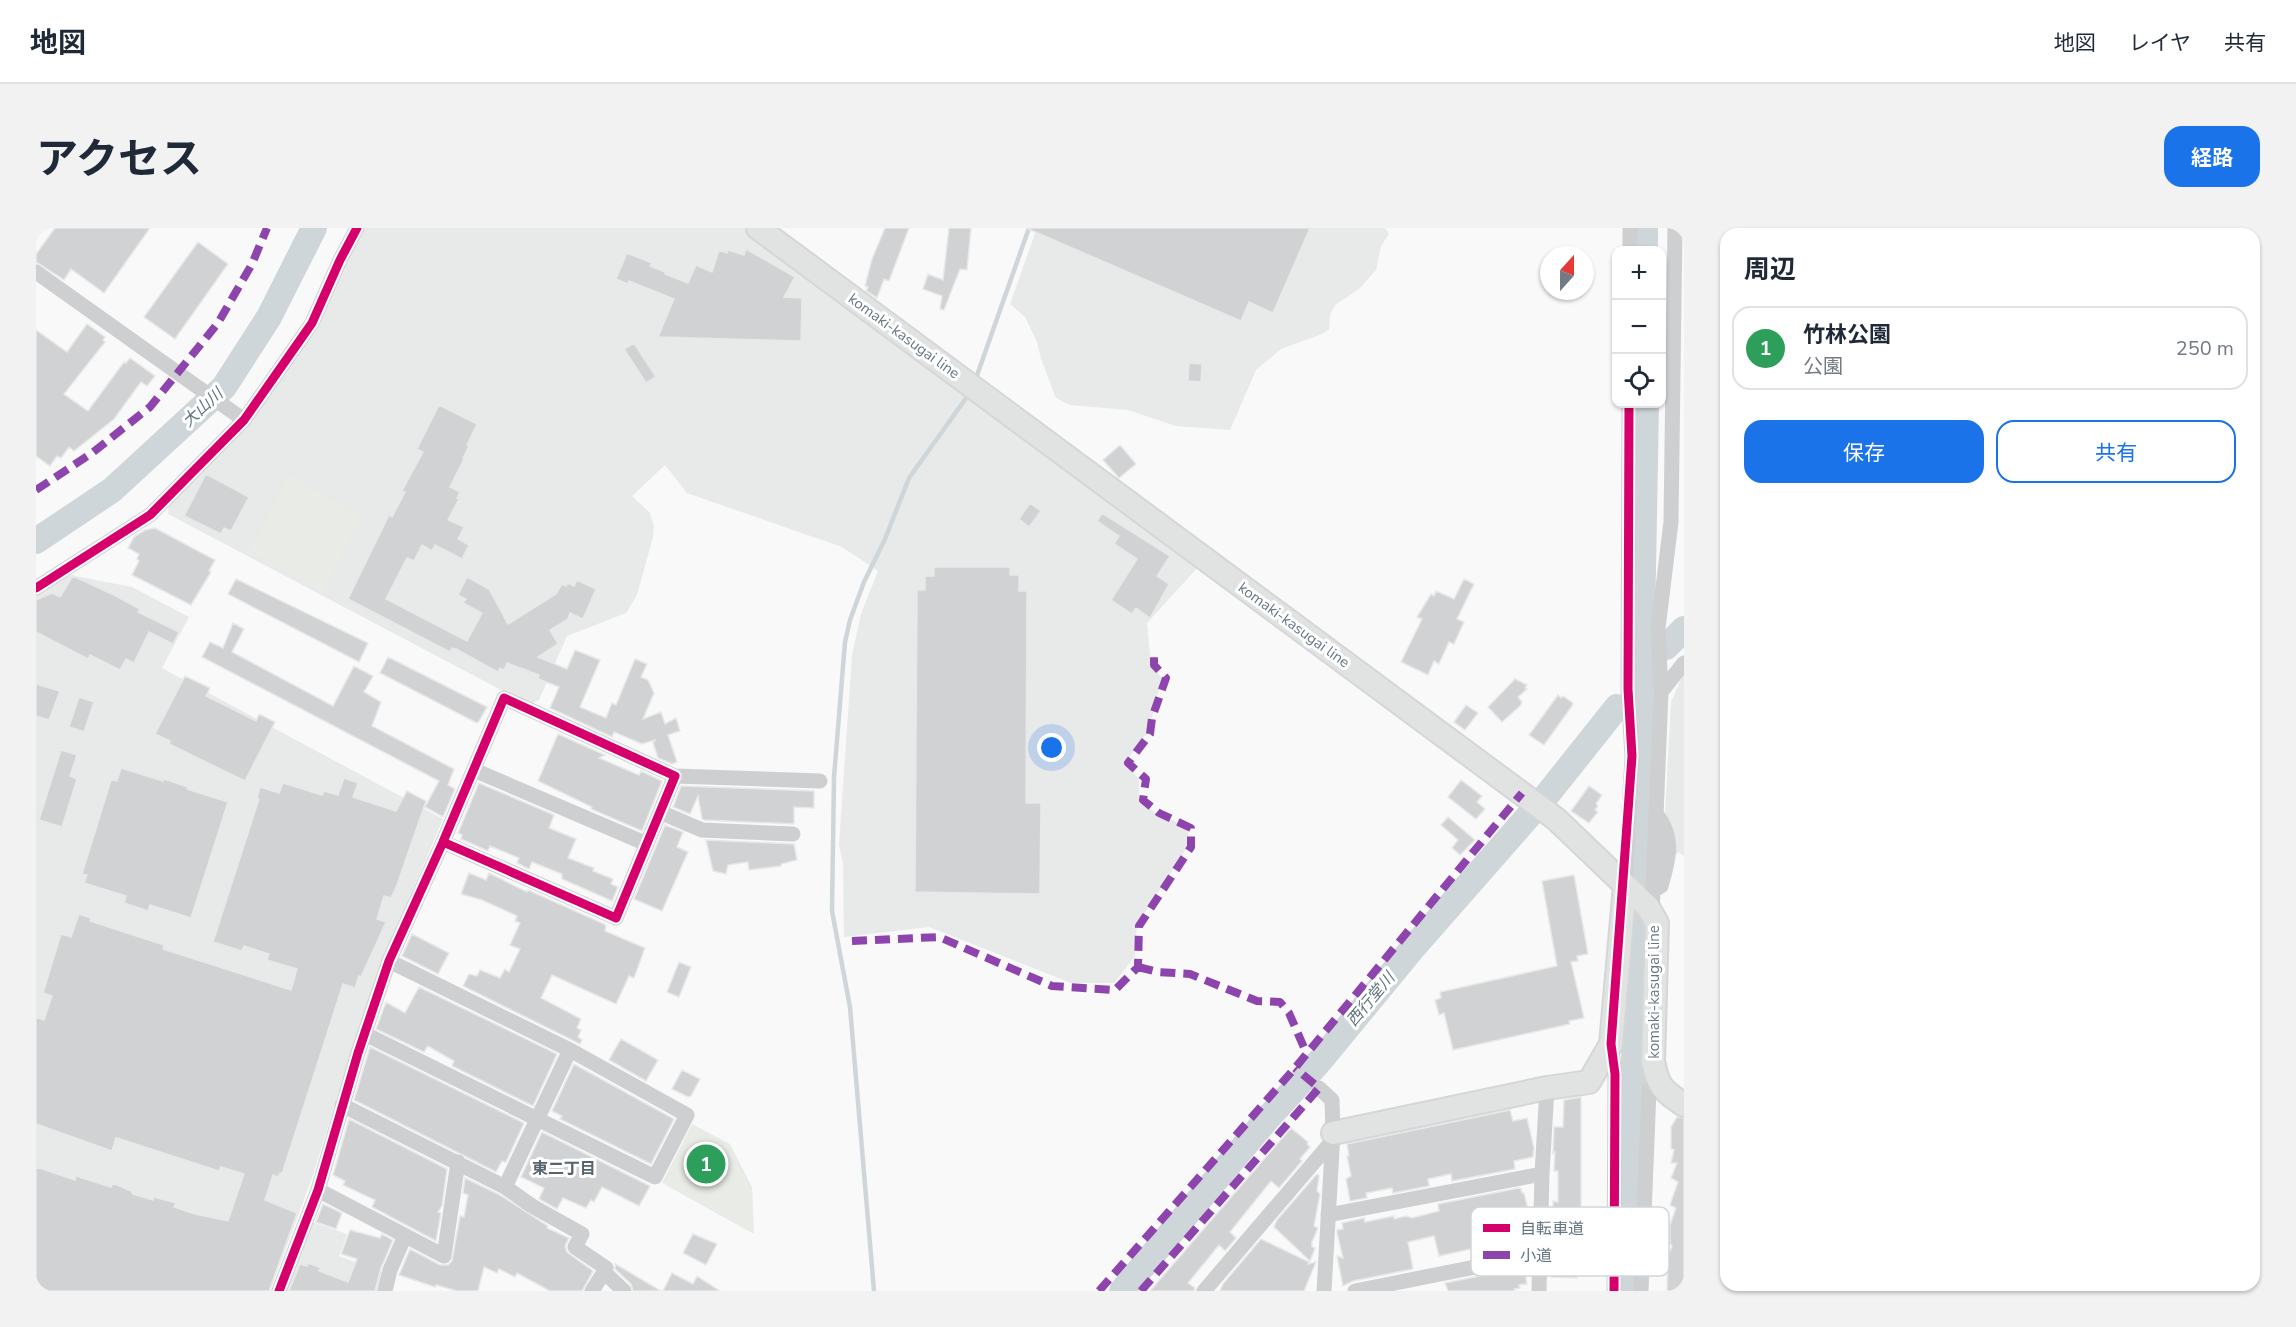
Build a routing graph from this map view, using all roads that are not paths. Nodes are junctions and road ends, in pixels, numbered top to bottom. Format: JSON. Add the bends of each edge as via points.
{"nodes":[{"id":1,"x":357,"y":228,"type":"edge"},
{"id":2,"x":758,"y":228,"type":"edge"},
{"id":3,"x":1630,"y":228,"type":"edge"},
{"id":4,"x":1675,"y":228,"type":"edge"},
{"id":5,"x":1630,"y":246,"type":"edge"},
{"id":6,"x":36,"y":272,"type":"edge"},
{"id":7,"x":1629,"y":408,"type":"edge"},
{"id":8,"x":244,"y":420,"type":"junction"},
{"id":9,"x":36,"y":588,"type":"edge"},
{"id":10,"x":1684,"y":663,"type":"edge"},
{"id":11,"x":1661,"y":692,"type":"junction"},
{"id":12,"x":474,"y":770,"type":"junction"},
{"id":13,"x":675,"y":776,"type":"junction"},
{"id":14,"x":820,"y":780,"type":"dead end"},
{"id":15,"x":660,"y":812,"type":"junction"},
{"id":16,"x":1656,"y":814,"type":"junction"},
{"id":17,"x":793,"y":834,"type":"dead end"},
{"id":18,"x":443,"y":842,"type":"junction"},
{"id":19,"x":647,"y":844,"type":"junction"},
{"id":20,"x":1677,"y":859,"type":"edge"},
{"id":21,"x":1624,"y":885,"type":"junction"},
{"id":22,"x":1651,"y":904,"type":"junction"},
{"id":23,"x":389,"y":961,"type":"junction"},
{"id":24,"x":365,"y":1034,"type":"junction"},
{"id":25,"x":1611,"y":1044,"type":"junction"},
{"id":26,"x":570,"y":1050,"type":"junction"},
{"id":27,"x":1319,"y":1088,"type":"dead end"},
{"id":28,"x":1547,"y":1088,"type":"junction"},
{"id":29,"x":1649,"y":1090,"type":"dead end"},
{"id":30,"x":342,"y":1105,"type":"junction"},
{"id":31,"x":1684,"y":1105,"type":"edge"},
{"id":32,"x":539,"y":1119,"type":"junction"},
{"id":33,"x":1333,"y":1136,"type":"junction"},
{"id":34,"x":458,"y":1162,"type":"junction"},
{"id":35,"x":1542,"y":1174,"type":"junction"},
{"id":36,"x":505,"y":1187,"type":"junction"},
{"id":37,"x":318,"y":1190,"type":"junction"},
{"id":38,"x":1541,"y":1207,"type":"edge"},
{"id":39,"x":1614,"y":1207,"type":"edge"},
{"id":40,"x":1644,"y":1207,"type":"edge"},
{"id":41,"x":1328,"y":1215,"type":"junction"},
{"id":42,"x":405,"y":1236,"type":"junction"},
{"id":43,"x":1471,"y":1268,"type":"edge"},
{"id":44,"x":604,"y":1272,"type":"junction"},
{"id":45,"x":1539,"y":1276,"type":"edge"},
{"id":46,"x":1614,"y":1276,"type":"edge"},
{"id":47,"x":1642,"y":1276,"type":"edge"},
{"id":48,"x":279,"y":1291,"type":"edge"},
{"id":49,"x":385,"y":1291,"type":"edge"},
{"id":50,"x":592,"y":1291,"type":"edge"},
{"id":51,"x":624,"y":1291,"type":"edge"},
{"id":52,"x":1204,"y":1291,"type":"edge"},
{"id":53,"x":1324,"y":1291,"type":"edge"},
{"id":54,"x":1355,"y":1291,"type":"edge"},
{"id":55,"x":1539,"y":1291,"type":"edge"},
{"id":56,"x":1614,"y":1291,"type":"edge"},
{"id":57,"x":1641,"y":1291,"type":"edge"}],
"edges":[{"from":1,"to":8,"type":"street","via":[[312,323]]},
{"from":2,"to":21,"type":"main road","name":"komaki-kasugai line","via":[[1522,793],[1556,819]]},
{"from":3,"to":5,"type":"street"},
{"from":4,"to":11,"type":"street","via":[[1671,522],[1658,628]]},
{"from":6,"to":8,"type":"street"},
{"from":7,"to":21,"type":"street","via":[[1628,689],[1632,756]]},
{"from":8,"to":9,"type":"street","via":[[150,515]]},
{"from":10,"to":11,"type":"street"},
{"from":11,"to":16,"type":"street"},
{"from":12,"to":13,"type":"street","via":[[504,698]]},
{"from":12,"to":18,"type":"street"},
{"from":12,"to":19,"type":"street"},
{"from":13,"to":14,"type":"street"},
{"from":13,"to":15,"type":"street"},
{"from":15,"to":17,"type":"street","via":[[702,830]]},
{"from":15,"to":19,"type":"street"},
{"from":16,"to":20,"type":"street","via":[[1666,826]]},
{"from":16,"to":22,"type":"street"},
{"from":18,"to":19,"type":"street","via":[[616,918]]},
{"from":18,"to":23,"type":"street"},
{"from":20,"to":22,"type":"street"},
{"from":21,"to":22,"type":"main road","name":"komaki-kasugai line"},
{"from":21,"to":25,"type":"main road"},
{"from":22,"to":31,"type":"main road","name":"komaki-kasugai line","via":[[1657,924],[1653,1061],[1657,1081]]},
{"from":23,"to":24,"type":"street"},
{"from":23,"to":26,"type":"street"},
{"from":24,"to":30,"type":"street"},
{"from":24,"to":32,"type":"street"},
{"from":25,"to":28,"type":"main road","via":[[1589,1082]]},
{"from":25,"to":39,"type":"street","via":[[1615,1074]]},
{"from":26,"to":32,"type":"street"},
{"from":26,"to":32,"type":"street","via":[[687,1115],[655,1177]]},
{"from":27,"to":33,"type":"street","via":[[1332,1100]]},
{"from":28,"to":33,"type":"main road"},
{"from":28,"to":35,"type":"street"},
{"from":29,"to":40,"type":"street"},
{"from":30,"to":34,"type":"street"},
{"from":30,"to":37,"type":"street"},
{"from":32,"to":36,"type":"street"},
{"from":33,"to":41,"type":"street"},
{"from":33,"to":52,"type":"street"},
{"from":34,"to":36,"type":"street"},
{"from":34,"to":42,"type":"street","via":[[444,1256]]},
{"from":35,"to":38,"type":"street"},
{"from":35,"to":41,"type":"street"},
{"from":36,"to":44,"type":"street","via":[[582,1234],[575,1247],[606,1268]]},
{"from":37,"to":42,"type":"street"},
{"from":37,"to":48,"type":"street"},
{"from":41,"to":53,"type":"street"},
{"from":42,"to":49,"type":"street"},
{"from":43,"to":54,"type":"street"},
{"from":44,"to":50,"type":"street"},
{"from":44,"to":51,"type":"street"},
{"from":45,"to":55,"type":"street"},
{"from":46,"to":56,"type":"street"},
{"from":47,"to":57,"type":"street"}]}
